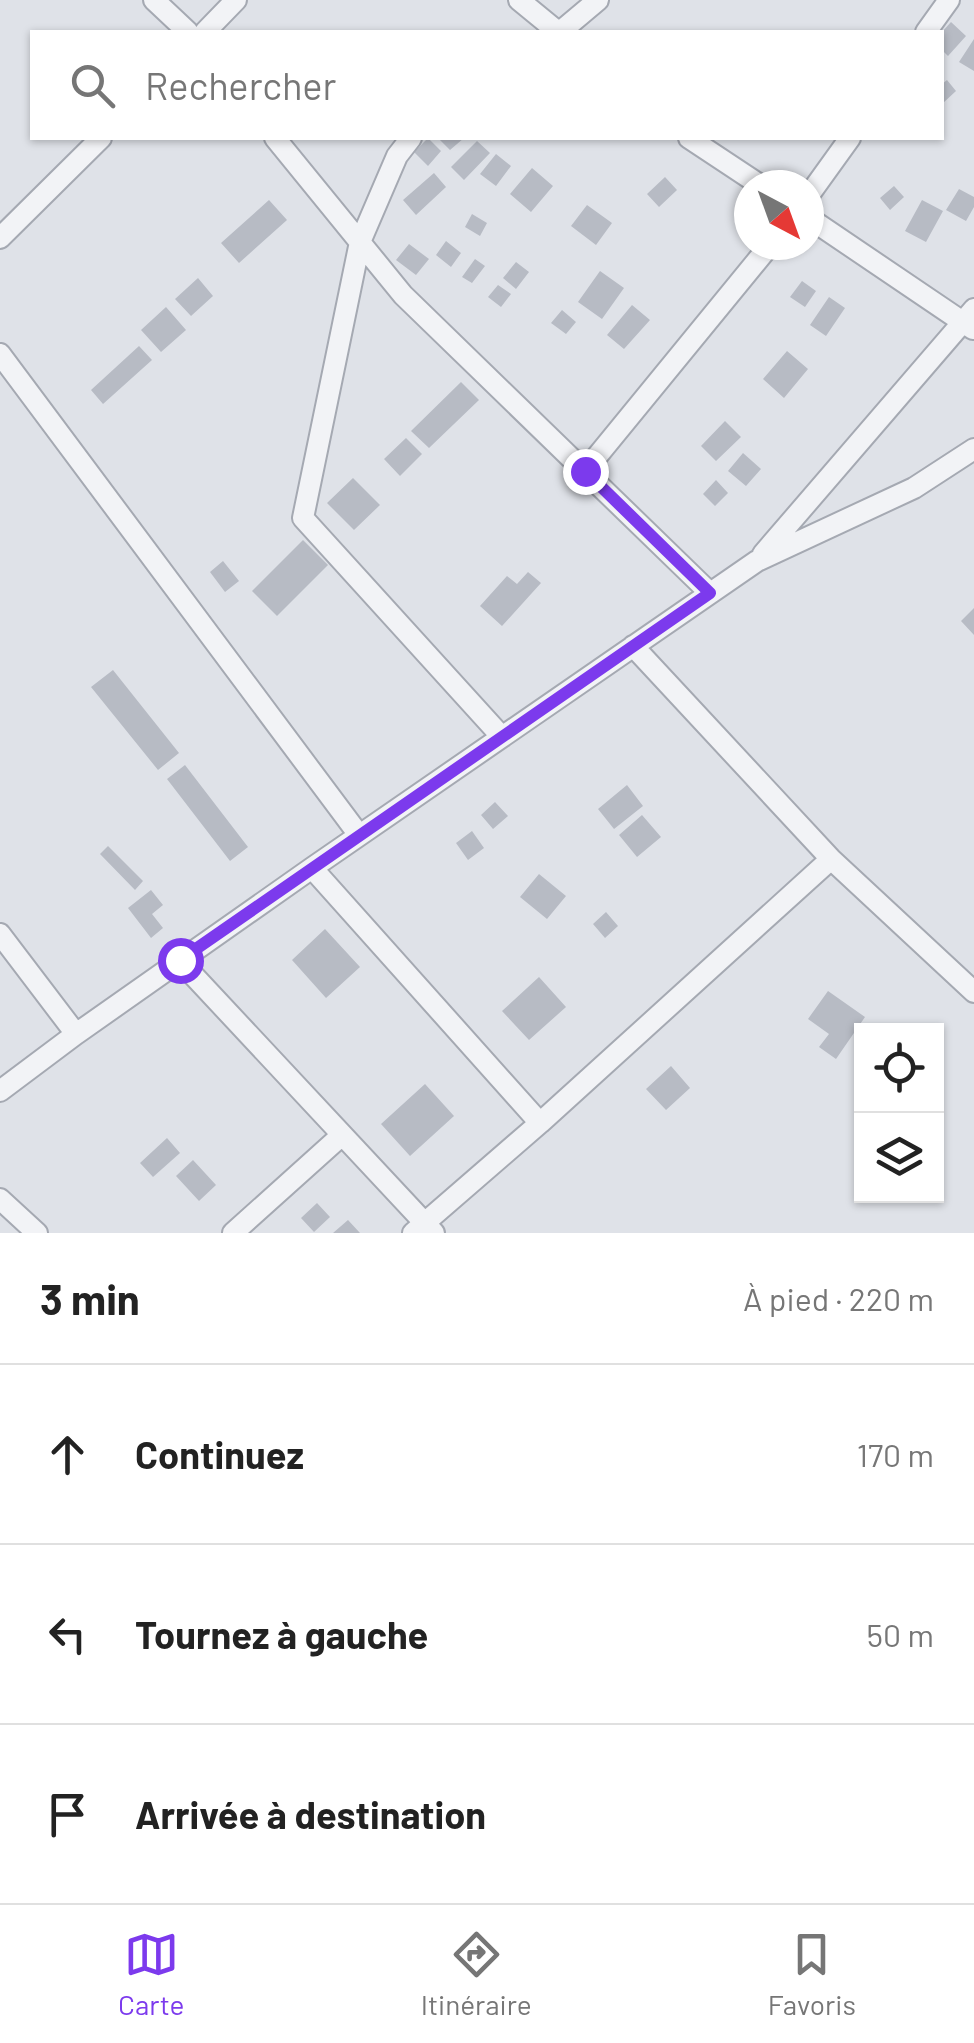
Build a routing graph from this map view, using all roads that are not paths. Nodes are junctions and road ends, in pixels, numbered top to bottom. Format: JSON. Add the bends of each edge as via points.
{"nodes":[{"id":1,"x":154,"y":0,"type":"edge"},
{"id":2,"x":236,"y":0,"type":"edge"},
{"id":3,"x":520,"y":0,"type":"edge"},
{"id":4,"x":598,"y":0,"type":"edge"},
{"id":5,"x":949,"y":0,"type":"edge"},
{"id":6,"x":186,"y":30,"type":"edge"},
{"id":7,"x":208,"y":30,"type":"edge"},
{"id":8,"x":557,"y":30,"type":"edge"},
{"id":9,"x":561,"y":30,"type":"edge"},
{"id":10,"x":927,"y":30,"type":"edge"},
{"id":11,"x":99,"y":140,"type":"edge"},
{"id":12,"x":277,"y":140,"type":"edge"},
{"id":13,"x":409,"y":140,"type":"edge"},
{"id":14,"x":692,"y":140,"type":"edge"},
{"id":15,"x":849,"y":140,"type":"edge"},
{"id":16,"x":737,"y":170,"type":"edge"},
{"id":17,"x":824,"y":174,"type":"edge"},
{"id":18,"x":824,"y":227,"type":"edge"},
{"id":19,"x":0,"y":238,"type":"edge"},
{"id":20,"x":360,"y":242,"type":"junction"},
{"id":21,"x":758,"y":260,"type":"edge"},
{"id":22,"x":971,"y":320,"type":"edge"},
{"id":23,"x":0,"y":354,"type":"edge"},
{"id":24,"x":974,"y":449,"type":"edge"},
{"id":25,"x":585,"y":471,"type":"junction"},
{"id":26,"x":757,"y":561,"type":"junction"},
{"id":27,"x":710,"y":593,"type":"junction"},
{"id":28,"x":633,"y":646,"type":"junction"},
{"id":29,"x":502,"y":737,"type":"junction"},
{"id":30,"x":359,"y":835,"type":"junction"},
{"id":31,"x":831,"y":859,"type":"junction"},
{"id":32,"x":312,"y":868,"type":"junction"},
{"id":33,"x":0,"y":934,"type":"edge"},
{"id":34,"x":180,"y":960,"type":"junction"},
{"id":35,"x":974,"y":992,"type":"edge"},
{"id":36,"x":76,"y":1034,"type":"junction"},
{"id":37,"x":0,"y":1091,"type":"edge"},
{"id":38,"x":540,"y":1123,"type":"junction"},
{"id":39,"x":342,"y":1135,"type":"junction"},
{"id":40,"x":0,"y":1199,"type":"edge"},
{"id":41,"x":423,"y":1230,"type":"edge"},
{"id":42,"x":38,"y":1233,"type":"edge"},
{"id":43,"x":233,"y":1233,"type":"edge"}],
"edges":[{"from":1,"to":6,"type":"street"},
{"from":2,"to":7,"type":"street"},
{"from":3,"to":8,"type":"street"},
{"from":4,"to":9,"type":"street"},
{"from":5,"to":10,"type":"street"},
{"from":11,"to":19,"type":"street"},
{"from":12,"to":20,"type":"street"},
{"from":13,"to":20,"type":"street"},
{"from":14,"to":16,"type":"street"},
{"from":15,"to":17,"type":"street"},
{"from":18,"to":22,"type":"street"},
{"from":20,"to":25,"type":"street","via":[[403,295]]},
{"from":20,"to":29,"type":"street","via":[[303,518]]},
{"from":21,"to":25,"type":"street"},
{"from":22,"to":26,"type":"street"},
{"from":23,"to":30,"type":"street"},
{"from":24,"to":26,"type":"street","via":[[914,488]]},
{"from":25,"to":27,"type":"street"},
{"from":26,"to":27,"type":"street"},
{"from":27,"to":28,"type":"street"},
{"from":28,"to":29,"type":"street"},
{"from":28,"to":31,"type":"street"},
{"from":29,"to":30,"type":"street"},
{"from":30,"to":32,"type":"street"},
{"from":31,"to":35,"type":"street"},
{"from":31,"to":38,"type":"street"},
{"from":32,"to":34,"type":"street"},
{"from":32,"to":38,"type":"street"},
{"from":33,"to":36,"type":"street"},
{"from":34,"to":36,"type":"street"},
{"from":34,"to":39,"type":"street"},
{"from":36,"to":37,"type":"street"},
{"from":38,"to":41,"type":"street"},
{"from":39,"to":41,"type":"street"},
{"from":39,"to":43,"type":"street"},
{"from":40,"to":42,"type":"street"}]}
